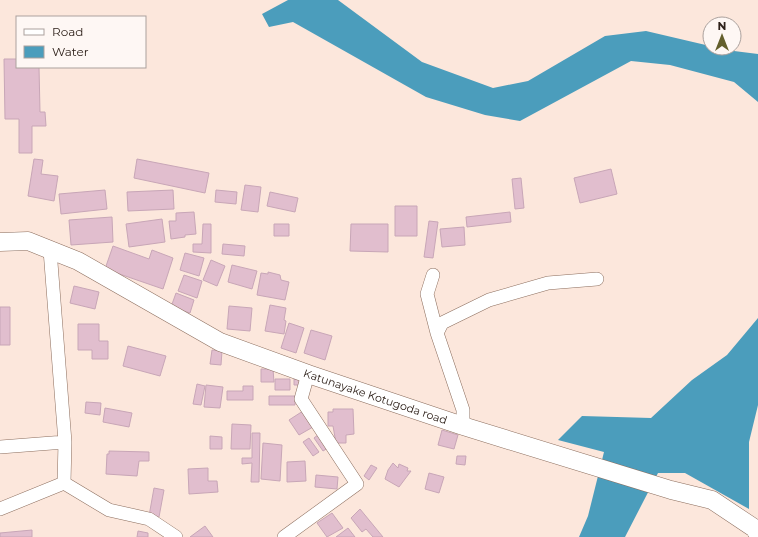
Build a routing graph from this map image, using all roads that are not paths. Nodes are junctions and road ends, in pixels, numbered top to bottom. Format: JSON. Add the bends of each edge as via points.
{"nodes":[{"id":1,"x":0,"y":242,"type":"edge"},
{"id":2,"x":50,"y":250,"type":"junction"},
{"id":3,"x":433,"y":275,"type":"dead end"},
{"id":4,"x":596,"y":279,"type":"dead end"},
{"id":5,"x":437,"y":332,"type":"junction"},
{"id":6,"x":308,"y":374,"type":"junction"},
{"id":7,"x":463,"y":426,"type":"junction"},
{"id":8,"x":65,"y":442,"type":"junction"},
{"id":9,"x":0,"y":448,"type":"edge"},
{"id":10,"x":64,"y":484,"type":"junction"},
{"id":11,"x":0,"y":508,"type":"edge"},
{"id":12,"x":758,"y":534,"type":"edge"},
{"id":13,"x":176,"y":537,"type":"edge"},
{"id":14,"x":284,"y":537,"type":"edge"}],
"edges":[{"from":1,"to":2,"type":"main road","name":"Katunayake Kotugoda road","via":[[28,241]]},
{"from":2,"to":6,"type":"main road","name":"Katunayake Kotugoda road","via":[[78,262],[220,342]]},
{"from":2,"to":8,"type":"street"},
{"from":3,"to":5,"type":"street","via":[[427,294]]},
{"from":4,"to":5,"type":"street","via":[[548,283],[489,300],[442,323]]},
{"from":5,"to":7,"type":"street","via":[[463,410]]},
{"from":6,"to":7,"type":"main road","name":"Katunayake Kotugoda road"},
{"from":6,"to":14,"type":"street","via":[[301,399],[357,484]]},
{"from":7,"to":12,"type":"main road","name":"Katunayake Kotugoda road","via":[[671,490],[712,500],[754,528]]},
{"from":8,"to":9,"type":"street"},
{"from":8,"to":10,"type":"street"},
{"from":10,"to":11,"type":"street"},
{"from":10,"to":13,"type":"street","via":[[109,510],[149,519]]}]}
